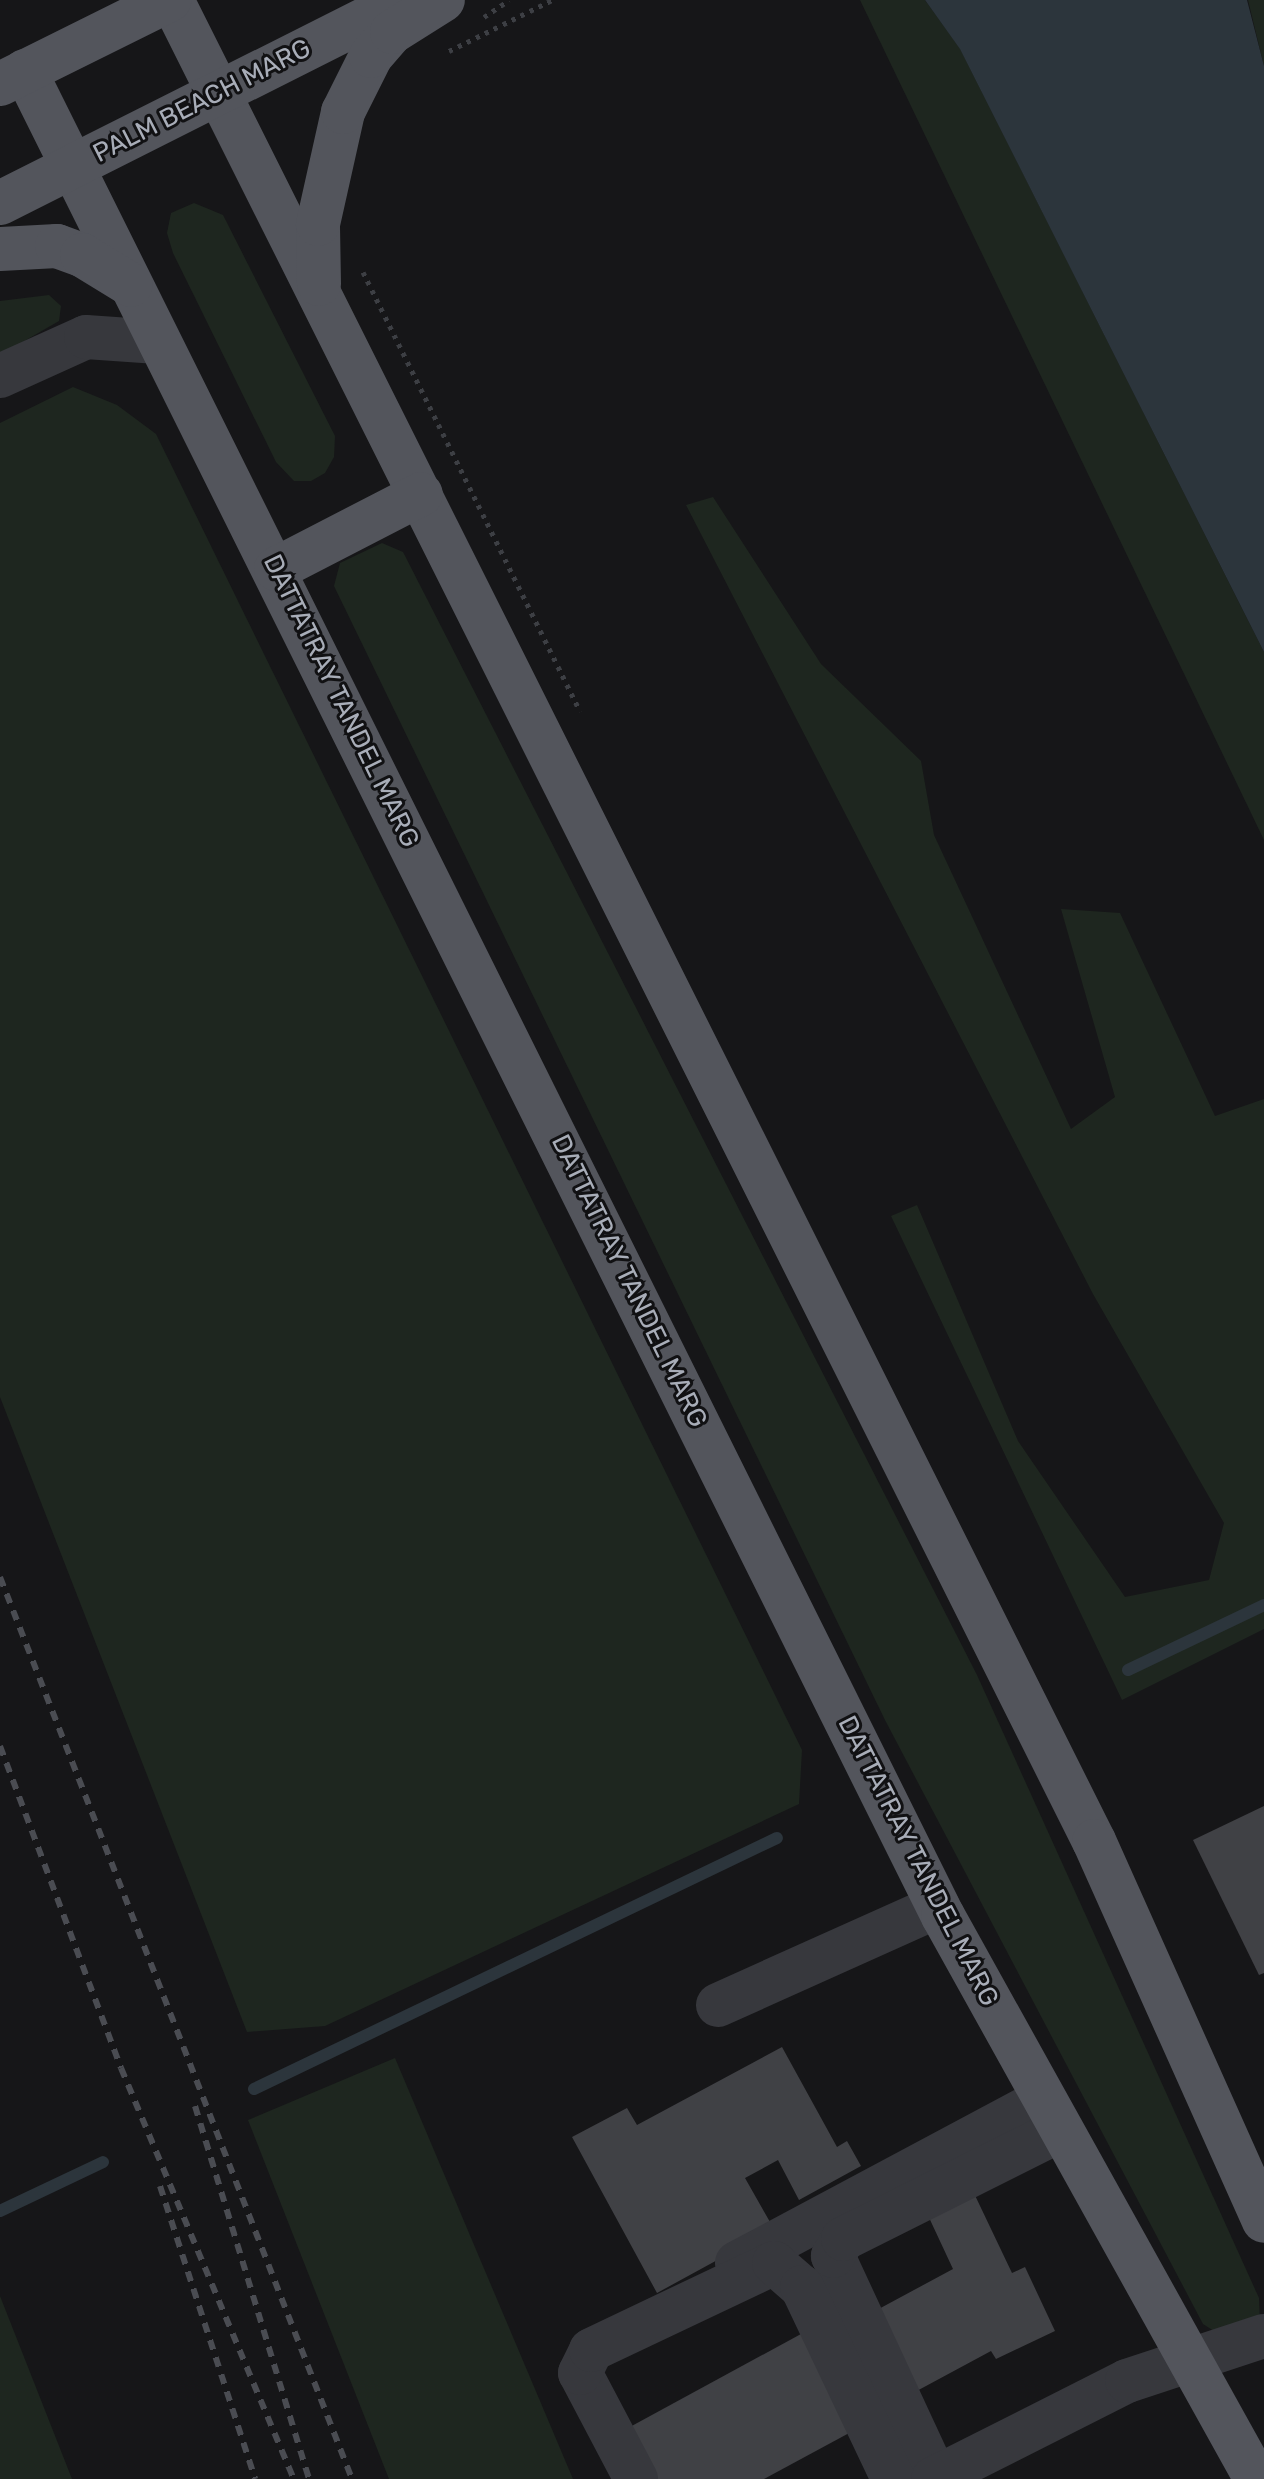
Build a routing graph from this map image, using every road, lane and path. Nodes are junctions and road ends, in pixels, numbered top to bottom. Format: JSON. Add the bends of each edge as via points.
{"nodes":[{"id":1,"x":170,"y":0,"type":"edge"},
{"id":2,"x":404,"y":0,"type":"edge"},
{"id":3,"x":509,"y":0,"type":"edge"},
{"id":4,"x":552,"y":0,"type":"edge"},
{"id":5,"x":458,"y":20,"type":"edge"},
{"id":6,"x":446,"y":43,"type":"dead end"},
{"id":7,"x":438,"y":57,"type":"dead end"},
{"id":8,"x":12,"y":77,"type":"edge"},
{"id":9,"x":218,"y":93,"type":"junction"},
{"id":10,"x":73,"y":166,"type":"junction"},
{"id":11,"x":0,"y":203,"type":"edge"},
{"id":12,"x":0,"y":249,"type":"edge"},
{"id":13,"x":361,"y":268,"type":"dead end"},
{"id":14,"x":131,"y":285,"type":"junction"},
{"id":15,"x":319,"y":293,"type":"junction"},
{"id":16,"x":158,"y":342,"type":"junction"},
{"id":17,"x":0,"y":376,"type":"edge"},
{"id":18,"x":421,"y":494,"type":"junction"},
{"id":19,"x":276,"y":569,"type":"junction"},
{"id":20,"x":588,"y":726,"type":"dead end"},
{"id":21,"x":938,"y":1906,"type":"junction"},
{"id":22,"x":718,"y":2005,"type":"dead end"},
{"id":23,"x":1050,"y":2116,"type":"junction"},
{"id":24,"x":1264,"y":2221,"type":"edge"},
{"id":25,"x":722,"y":2271,"type":"dead end"},
{"id":26,"x":1264,"y":2336,"type":"edge"},
{"id":27,"x":1193,"y":2362,"type":"junction"},
{"id":28,"x":636,"y":2479,"type":"edge"},
{"id":29,"x":921,"y":2479,"type":"edge"},
{"id":30,"x":1256,"y":2479,"type":"edge"}],
"edges":[{"from":1,"to":8,"type":"main road"},
{"from":1,"to":9,"type":"main road"},
{"from":2,"to":9,"type":"main road","name":"PALM BEACH MARG"},
{"from":3,"to":5,"type":"path"},
{"from":4,"to":7,"type":"path"},
{"from":5,"to":6,"type":"path"},
{"from":5,"to":15,"type":"main road","via":[[392,32],[371,56],[343,112],[318,224]]},
{"from":8,"to":10,"type":"main road","name":"DATTATRAY TANDEL MARG"},
{"from":9,"to":10,"type":"main road","name":"PALM BEACH MARG"},
{"from":9,"to":15,"type":"main road"},
{"from":10,"to":11,"type":"main road","name":"PALM BEACH MARG"},
{"from":10,"to":14,"type":"main road","name":"DATTATRAY TANDEL MARG"},
{"from":12,"to":14,"type":"main road","via":[[57,246]]},
{"from":13,"to":20,"type":"path"},
{"from":14,"to":16,"type":"main road","name":"DATTATRAY TANDEL MARG"},
{"from":15,"to":18,"type":"main road"},
{"from":16,"to":17,"type":"street","via":[[86,337]]},
{"from":16,"to":19,"type":"main road","name":"DATTATRAY TANDEL MARG"},
{"from":18,"to":19,"type":"main road"},
{"from":18,"to":24,"type":"main road","via":[[1094,1841]]},
{"from":19,"to":21,"type":"main road","name":"DATTATRAY TANDEL MARG"},
{"from":21,"to":22,"type":"street"},
{"from":21,"to":23,"type":"main road","name":"DATTATRAY TANDEL MARG"},
{"from":23,"to":25,"type":"street"},
{"from":23,"to":27,"type":"main road","name":"DATTATRAY TANDEL MARG"},
{"from":23,"to":29,"type":"street","via":[[843,2239],[833,2256]]},
{"from":26,"to":27,"type":"street"},
{"from":27,"to":29,"type":"street","via":[[1127,2381]]},
{"from":27,"to":30,"type":"main road","name":"DATTATRAY TANDEL MARG"},
{"from":28,"to":29,"type":"street","via":[[580,2373],[591,2350],[774,2263],[802,2287]]}]}
